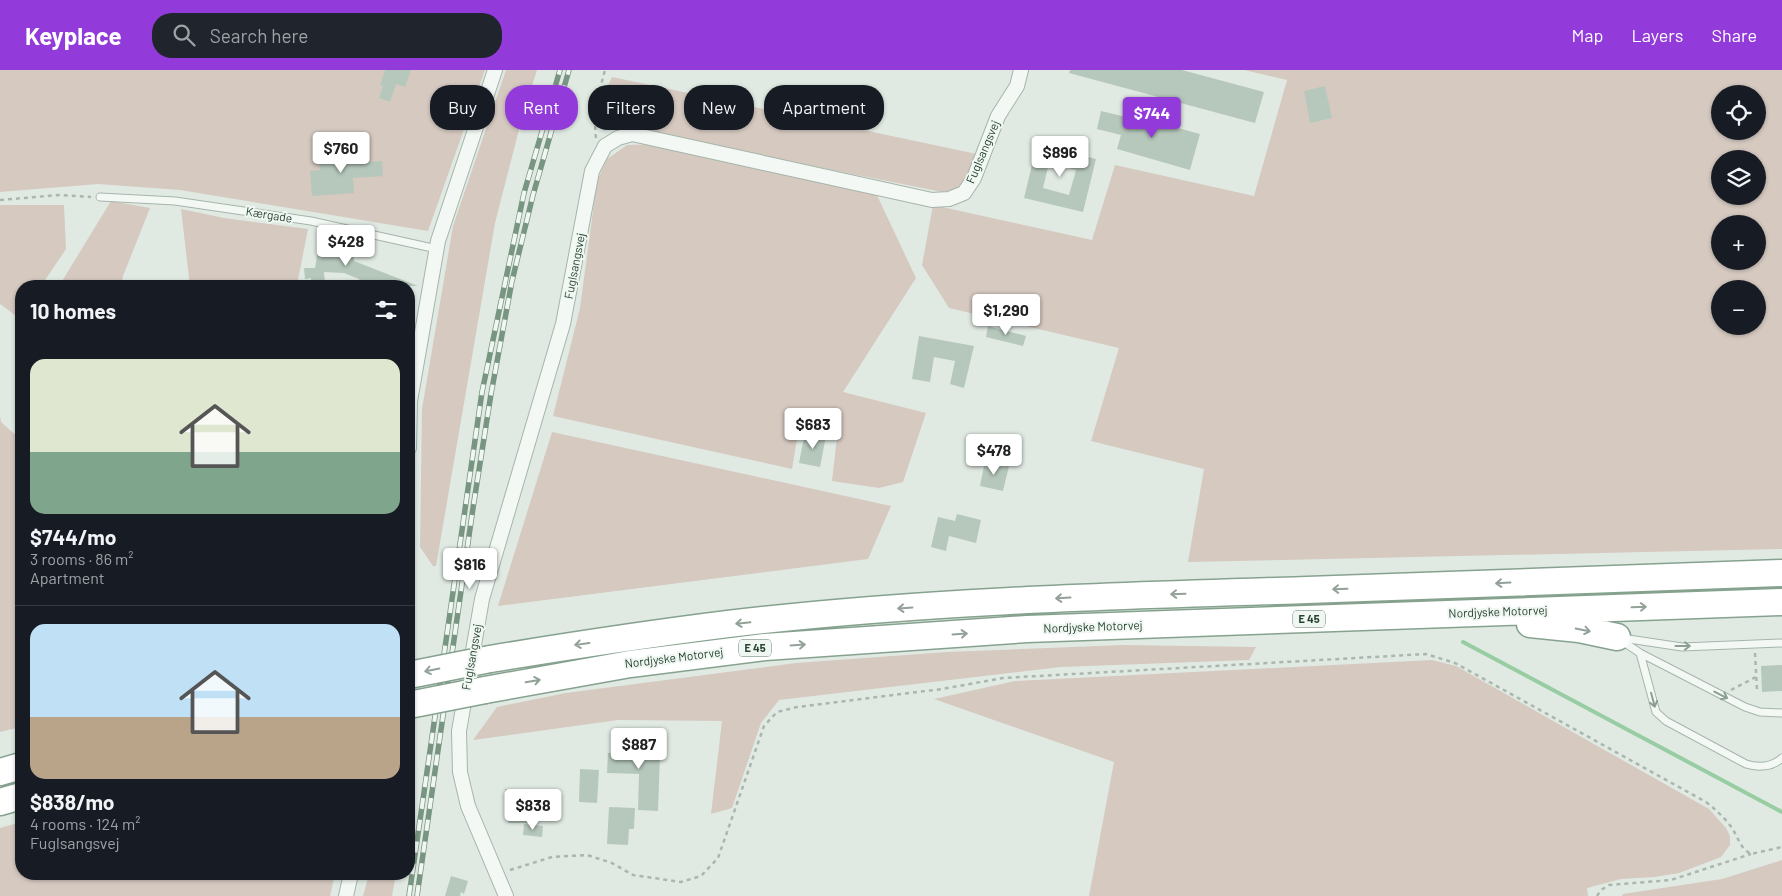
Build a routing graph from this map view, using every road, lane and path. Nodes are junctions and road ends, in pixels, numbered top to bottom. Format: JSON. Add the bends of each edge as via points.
{"nodes":[{"id":1,"x":495,"y":70,"type":"edge"},
{"id":2,"x":605,"y":70,"type":"edge"},
{"id":3,"x":1021,"y":70,"type":"edge"},
{"id":4,"x":598,"y":159,"type":"junction"},
{"id":5,"x":100,"y":197,"type":"joint"},
{"id":6,"x":0,"y":200,"type":"edge"},
{"id":7,"x":437,"y":249,"type":"junction"},
{"id":8,"x":415,"y":373,"type":"edge"},
{"id":9,"x":1782,"y":561,"type":"edge"},
{"id":10,"x":1782,"y":572,"type":"edge"},
{"id":11,"x":1551,"y":580,"type":"junction"},
{"id":12,"x":1782,"y":602,"type":"edge"},
{"id":13,"x":1027,"y":629,"type":"junction"},
{"id":14,"x":1617,"y":638,"type":"junction"},
{"id":15,"x":1782,"y":643,"type":"edge"},
{"id":16,"x":1755,"y":644,"type":"junction"},
{"id":17,"x":1640,"y":653,"type":"junction"},
{"id":18,"x":415,"y":674,"type":"edge"},
{"id":19,"x":1756,"y":677,"type":"junction"},
{"id":20,"x":1757,"y":690,"type":"dead end"},
{"id":21,"x":1726,"y":698,"type":"junction"},
{"id":22,"x":415,"y":704,"type":"edge"},
{"id":23,"x":1782,"y":713,"type":"edge"},
{"id":24,"x":1782,"y":758,"type":"edge"},
{"id":25,"x":15,"y":768,"type":"edge"},
{"id":26,"x":0,"y":772,"type":"edge"},
{"id":27,"x":15,"y":798,"type":"edge"},
{"id":28,"x":0,"y":802,"type":"edge"},
{"id":29,"x":1782,"y":847,"type":"edge"},
{"id":30,"x":1751,"y":854,"type":"junction"},
{"id":31,"x":496,"y":876,"type":"junction"},
{"id":32,"x":350,"y":880,"type":"edge"},
{"id":33,"x":346,"y":896,"type":"edge"},
{"id":34,"x":506,"y":896,"type":"edge"},
{"id":35,"x":1596,"y":896,"type":"edge"}],
"edges":[{"from":1,"to":7,"type":"street"},
{"from":2,"to":4,"type":"path","via":[[594,126]]},
{"from":3,"to":4,"type":"street","name":"Fuglsangsvej","via":[[1017,86],[998,116],[974,178],[964,193],[949,199],[932,200],[632,134],[605,146]]},
{"from":4,"to":31,"type":"street","name":"Fuglsangsvej","via":[[592,171],[564,324],[482,599],[459,731],[460,772],[468,806]]},
{"from":5,"to":6,"type":"path"},
{"from":5,"to":7,"type":"lane","name":"Kærgade","via":[[175,201],[291,218]]},
{"from":7,"to":8,"type":"street"},
{"from":9,"to":11,"type":"highway"},
{"from":10,"to":11,"type":"highway","name":"Nordjyske Motorvej","number":"E 45"},
{"from":11,"to":18,"type":"highway","name":"Nordjyske Motorvej","number":"E 45","one_way":true,"bridge":true,"via":[[1112,596],[854,612],[729,624],[580,644]]},
{"from":13,"to":12,"type":"highway","name":"Nordjyske Motorvej","number":"E 45","one_way":true},
{"from":13,"to":14,"type":"highway","one_way":true,"via":[[1344,629],[1541,624]]},
{"from":22,"to":13,"type":"highway","name":"Nordjyske Motorvej","number":"E 45","one_way":true,"bridge":true,"via":[[630,664],[765,647]]},
{"from":14,"to":16,"type":"lane","one_way":true,"via":[[1682,647]]},
{"from":14,"to":17,"type":"lane"},
{"from":15,"to":16,"type":"lane"},
{"from":16,"to":19,"type":"path"},
{"from":17,"to":21,"type":"lane","one_way":true},
{"from":17,"to":24,"type":"lane","one_way":true,"via":[[1656,712],[1666,722],[1746,764],[1766,766]]},
{"from":19,"to":20,"type":"path"},
{"from":19,"to":21,"type":"path","via":[[1731,690]]},
{"from":21,"to":23,"type":"lane","via":[[1760,712]]},
{"from":25,"to":26,"type":"highway"},
{"from":27,"to":28,"type":"highway"},
{"from":29,"to":30,"type":"path"},
{"from":30,"to":31,"type":"path","via":[[1743,849],[1722,815],[1706,802],[1455,663],[1426,654],[1003,678],[797,707],[777,712],[764,726],[718,858],[701,876],[681,882],[633,875],[612,863],[587,855],[552,857]]},
{"from":30,"to":35,"type":"path","via":[[1671,880],[1609,886]]},
{"from":31,"to":34,"type":"street","name":"Fuglsangsvej"},
{"from":32,"to":33,"type":"street"}]}
